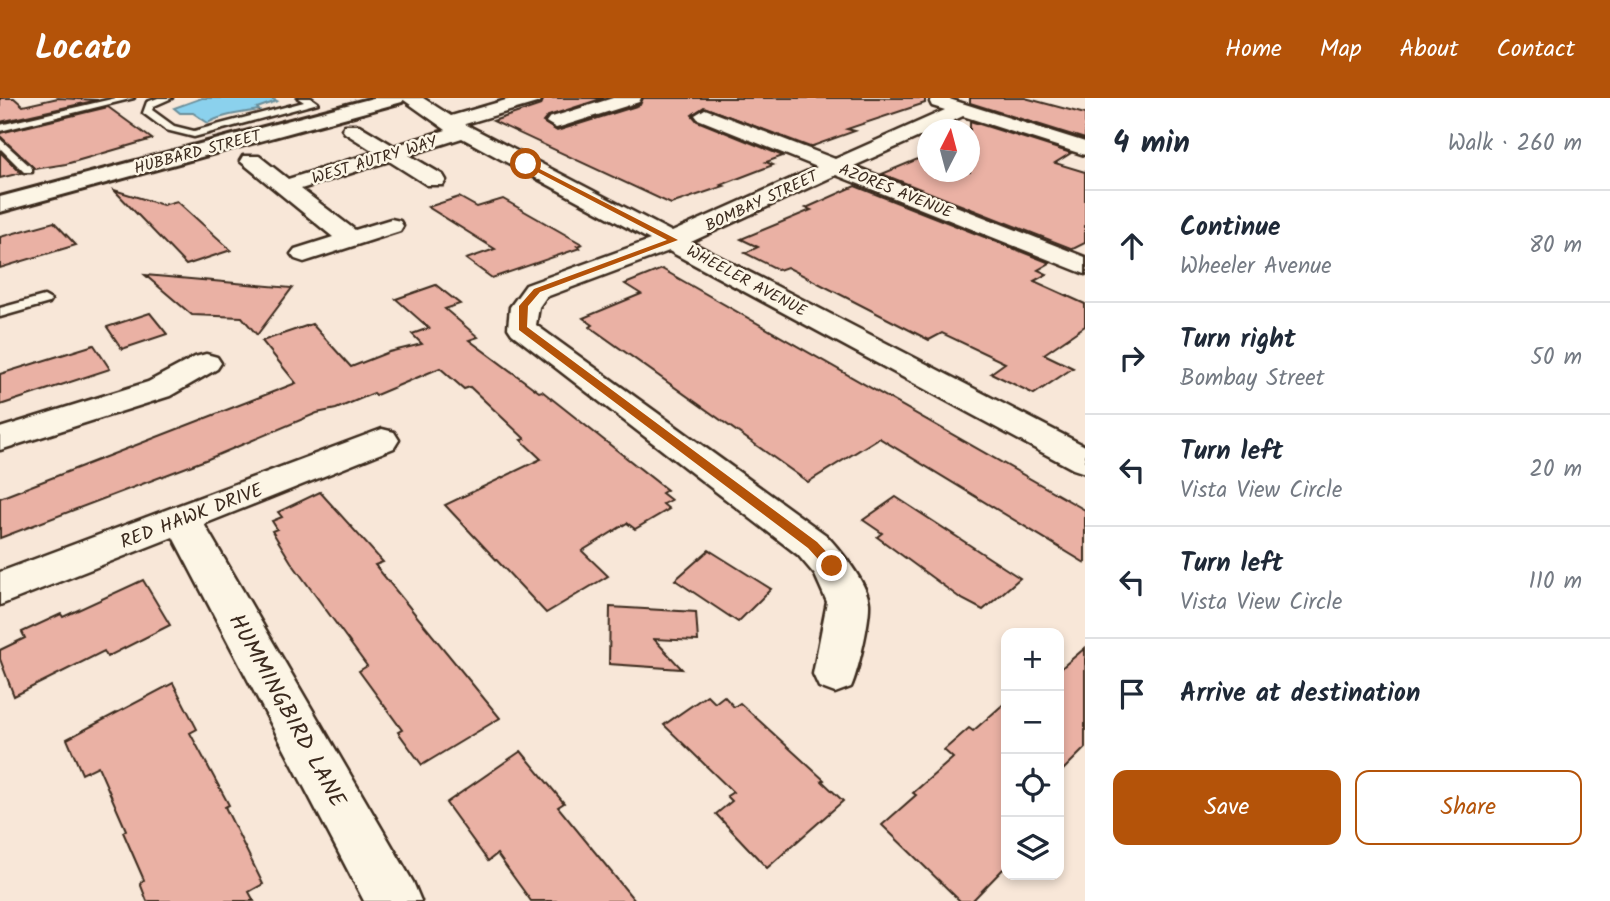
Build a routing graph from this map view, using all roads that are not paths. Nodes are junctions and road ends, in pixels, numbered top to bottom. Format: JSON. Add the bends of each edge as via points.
{"nodes":[{"id":1,"x":129,"y":98,"type":"edge"},
{"id":2,"x":167,"y":98,"type":"edge"},
{"id":3,"x":303,"y":98,"type":"edge"},
{"id":4,"x":533,"y":98,"type":"edge"},
{"id":5,"x":632,"y":98,"type":"edge"},
{"id":6,"x":927,"y":98,"type":"edge"},
{"id":7,"x":393,"y":99,"type":"edge"},
{"id":8,"x":512,"y":104,"type":"junction"},
{"id":9,"x":961,"y":110,"type":"junction"},
{"id":10,"x":705,"y":115,"type":"dead end"},
{"id":11,"x":141,"y":122,"type":"dead end"},
{"id":12,"x":556,"y":122,"type":"junction"},
{"id":13,"x":456,"y":127,"type":"junction"},
{"id":14,"x":0,"y":128,"type":"edge"},
{"id":15,"x":352,"y":129,"type":"dead end"},
{"id":16,"x":583,"y":133,"type":"dead end"},
{"id":17,"x":160,"y":135,"type":"dead end"},
{"id":18,"x":203,"y":140,"type":"junction"},
{"id":19,"x":0,"y":142,"type":"edge"},
{"id":20,"x":1085,"y":149,"type":"edge"},
{"id":21,"x":391,"y":153,"type":"junction"},
{"id":22,"x":251,"y":161,"type":"dead end"},
{"id":23,"x":836,"y":165,"type":"junction"},
{"id":24,"x":28,"y":170,"type":"dead end"},
{"id":25,"x":435,"y":180,"type":"dead end"},
{"id":26,"x":284,"y":187,"type":"junction"},
{"id":27,"x":0,"y":205,"type":"edge"},
{"id":28,"x":391,"y":226,"type":"dead end"},
{"id":29,"x":351,"y":239,"type":"junction"},
{"id":30,"x":674,"y":240,"type":"junction"},
{"id":31,"x":304,"y":254,"type":"dead end"},
{"id":32,"x":1085,"y":266,"type":"edge"},
{"id":33,"x":44,"y":300,"type":"dead end"},
{"id":34,"x":0,"y":313,"type":"edge"},
{"id":35,"x":206,"y":363,"type":"dead end"},
{"id":36,"x":0,"y":439,"type":"edge"},
{"id":37,"x":382,"y":440,"type":"dead end"},
{"id":38,"x":1085,"y":461,"type":"edge"},
{"id":39,"x":183,"y":518,"type":"junction"},
{"id":40,"x":0,"y":589,"type":"edge"},
{"id":41,"x":835,"y":674,"type":"dead end"},
{"id":42,"x":394,"y":901,"type":"edge"}],
"edges":[{"from":1,"to":14,"type":"lane","via":[[117,105]]},
{"from":2,"to":18,"type":"lane","via":[[150,104],[147,111],[170,128]]},
{"from":3,"to":18,"type":"lane","via":[[313,103]]},
{"from":4,"to":8,"type":"street","name":"WEST AUTRY WAY"},
{"from":5,"to":12,"type":"street"},
{"from":6,"to":9,"type":"street"},
{"from":7,"to":13,"type":"street","name":"WHEELER AVENUE"},
{"from":7,"to":18,"type":"main road","name":"HUBBARD STREET"},
{"from":8,"to":12,"type":"street"},
{"from":8,"to":13,"type":"street","name":"WEST AUTRY WAY"},
{"from":9,"to":20,"type":"street"},
{"from":9,"to":23,"type":"street","name":"BOMBAY STREET"},
{"from":10,"to":23,"type":"street","name":"AZORES AVENUE"},
{"from":11,"to":17,"type":"lane"},
{"from":12,"to":16,"type":"street"},
{"from":13,"to":21,"type":"street","name":"WEST AUTRY WAY"},
{"from":13,"to":30,"type":"street","name":"WHEELER AVENUE"},
{"from":15,"to":21,"type":"street"},
{"from":18,"to":27,"type":"main road","name":"HUBBARD STREET"},
{"from":19,"to":24,"type":"lane"},
{"from":21,"to":25,"type":"street"},
{"from":21,"to":26,"type":"street","name":"WEST AUTRY WAY"},
{"from":22,"to":26,"type":"street"},
{"from":23,"to":30,"type":"street","name":"BOMBAY STREET"},
{"from":23,"to":32,"type":"street","name":"AZORES AVENUE"},
{"from":26,"to":29,"type":"street"},
{"from":28,"to":29,"type":"street"},
{"from":29,"to":31,"type":"street"},
{"from":30,"to":38,"type":"street","name":"WHEELER AVENUE"},
{"from":30,"to":41,"type":"street","name":"BOMBAY STREET","via":[[537,291],[524,306],[522,328],[812,545],[832,566],[848,602]]},
{"from":33,"to":34,"type":"lane"},
{"from":35,"to":36,"type":"street","via":[[159,388]]},
{"from":37,"to":39,"type":"street","name":"RED HAWK DRIVE"},
{"from":39,"to":40,"type":"street","name":"RED HAWK DRIVE"},
{"from":39,"to":42,"type":"street","name":"HUMMINGBIRD LANE"}]}
